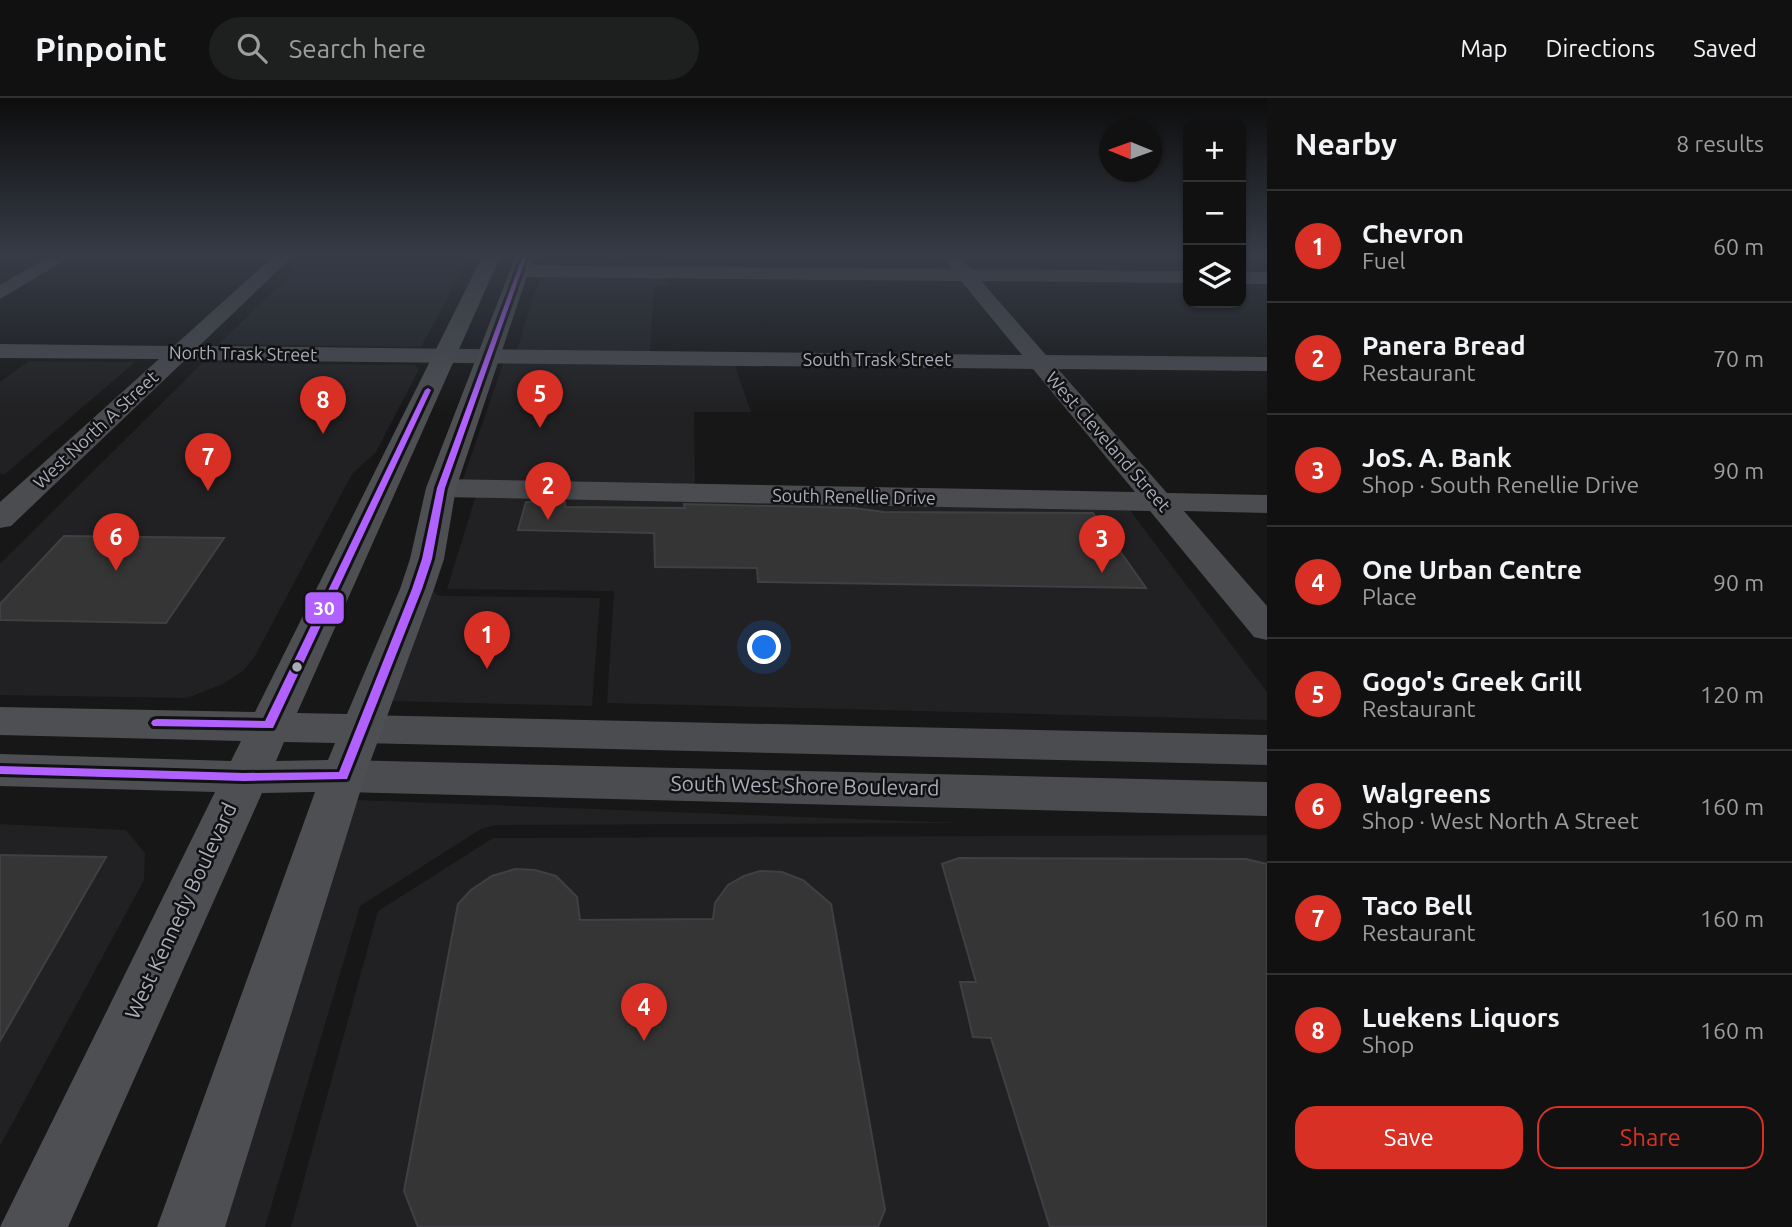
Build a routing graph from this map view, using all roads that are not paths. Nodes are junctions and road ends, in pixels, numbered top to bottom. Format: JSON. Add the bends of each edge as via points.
{"nodes":[{"id":1,"x":228,"y":308,"type":"edge"},
{"id":2,"x":467,"y":308,"type":"edge"},
{"id":3,"x":505,"y":308,"type":"edge"},
{"id":4,"x":994,"y":308,"type":"edge"},
{"id":5,"x":0,"y":351,"type":"edge"},
{"id":6,"x":178,"y":354,"type":"junction"},
{"id":7,"x":444,"y":357,"type":"junction"},
{"id":8,"x":486,"y":357,"type":"junction"},
{"id":9,"x":1040,"y":362,"type":"junction"},
{"id":10,"x":1267,"y":364,"type":"edge"},
{"id":11,"x":441,"y":488,"type":"junction"},
{"id":12,"x":1160,"y":503,"type":"junction"},
{"id":13,"x":1267,"y":504,"type":"edge"},
{"id":14,"x":0,"y":519,"type":"edge"},
{"id":15,"x":1267,"y":629,"type":"edge"},
{"id":16,"x":0,"y":721,"type":"edge"},
{"id":17,"x":270,"y":725,"type":"junction"},
{"id":18,"x":1267,"y":750,"type":"edge"},
{"id":19,"x":352,"y":752,"type":"junction"},
{"id":20,"x":0,"y":770,"type":"edge"},
{"id":21,"x":244,"y":777,"type":"junction"},
{"id":22,"x":1267,"y":799,"type":"edge"},
{"id":23,"x":34,"y":1227,"type":"edge"},
{"id":24,"x":191,"y":1227,"type":"edge"}],
"edges":[{"from":1,"to":6,"type":"street","name":"West North A Street"},
{"from":2,"to":7,"type":"main road","name":"West Kennedy Boulevard"},
{"from":3,"to":8,"type":"main road"},
{"from":4,"to":9,"type":"street","name":"West Cleveland Street"},
{"from":5,"to":6,"type":"street","name":"North Trask Street"},
{"from":6,"to":7,"type":"street","name":"North Trask Street"},
{"from":6,"to":14,"type":"street","name":"West North A Street"},
{"from":7,"to":8,"type":"street","name":"North Trask Street"},
{"from":7,"to":17,"type":"main road","name":"West Kennedy Boulevard"},
{"from":8,"to":9,"type":"street","name":"South Trask Street"},
{"from":8,"to":11,"type":"main road"},
{"from":9,"to":10,"type":"street","name":"South Trask Street"},
{"from":9,"to":12,"type":"street","name":"West Cleveland Street"},
{"from":11,"to":12,"type":"street","name":"South Renellie Drive"},
{"from":11,"to":19,"type":"main road","via":[[421,579]]},
{"from":12,"to":13,"type":"street","name":"South Renellie Drive"},
{"from":12,"to":15,"type":"street","name":"West Cleveland Street"},
{"from":16,"to":17,"type":"main road"},
{"from":17,"to":19,"type":"main road"},
{"from":17,"to":21,"type":"main road","name":"West Kennedy Boulevard"},
{"from":18,"to":19,"type":"street"},
{"from":19,"to":21,"type":"main road"},
{"from":19,"to":22,"type":"street","name":"South West Shore Boulevard","via":[[951,789]]},
{"from":19,"to":24,"type":"main road"},
{"from":20,"to":21,"type":"main road"},
{"from":21,"to":23,"type":"main road","name":"West Kennedy Boulevard"}]}
